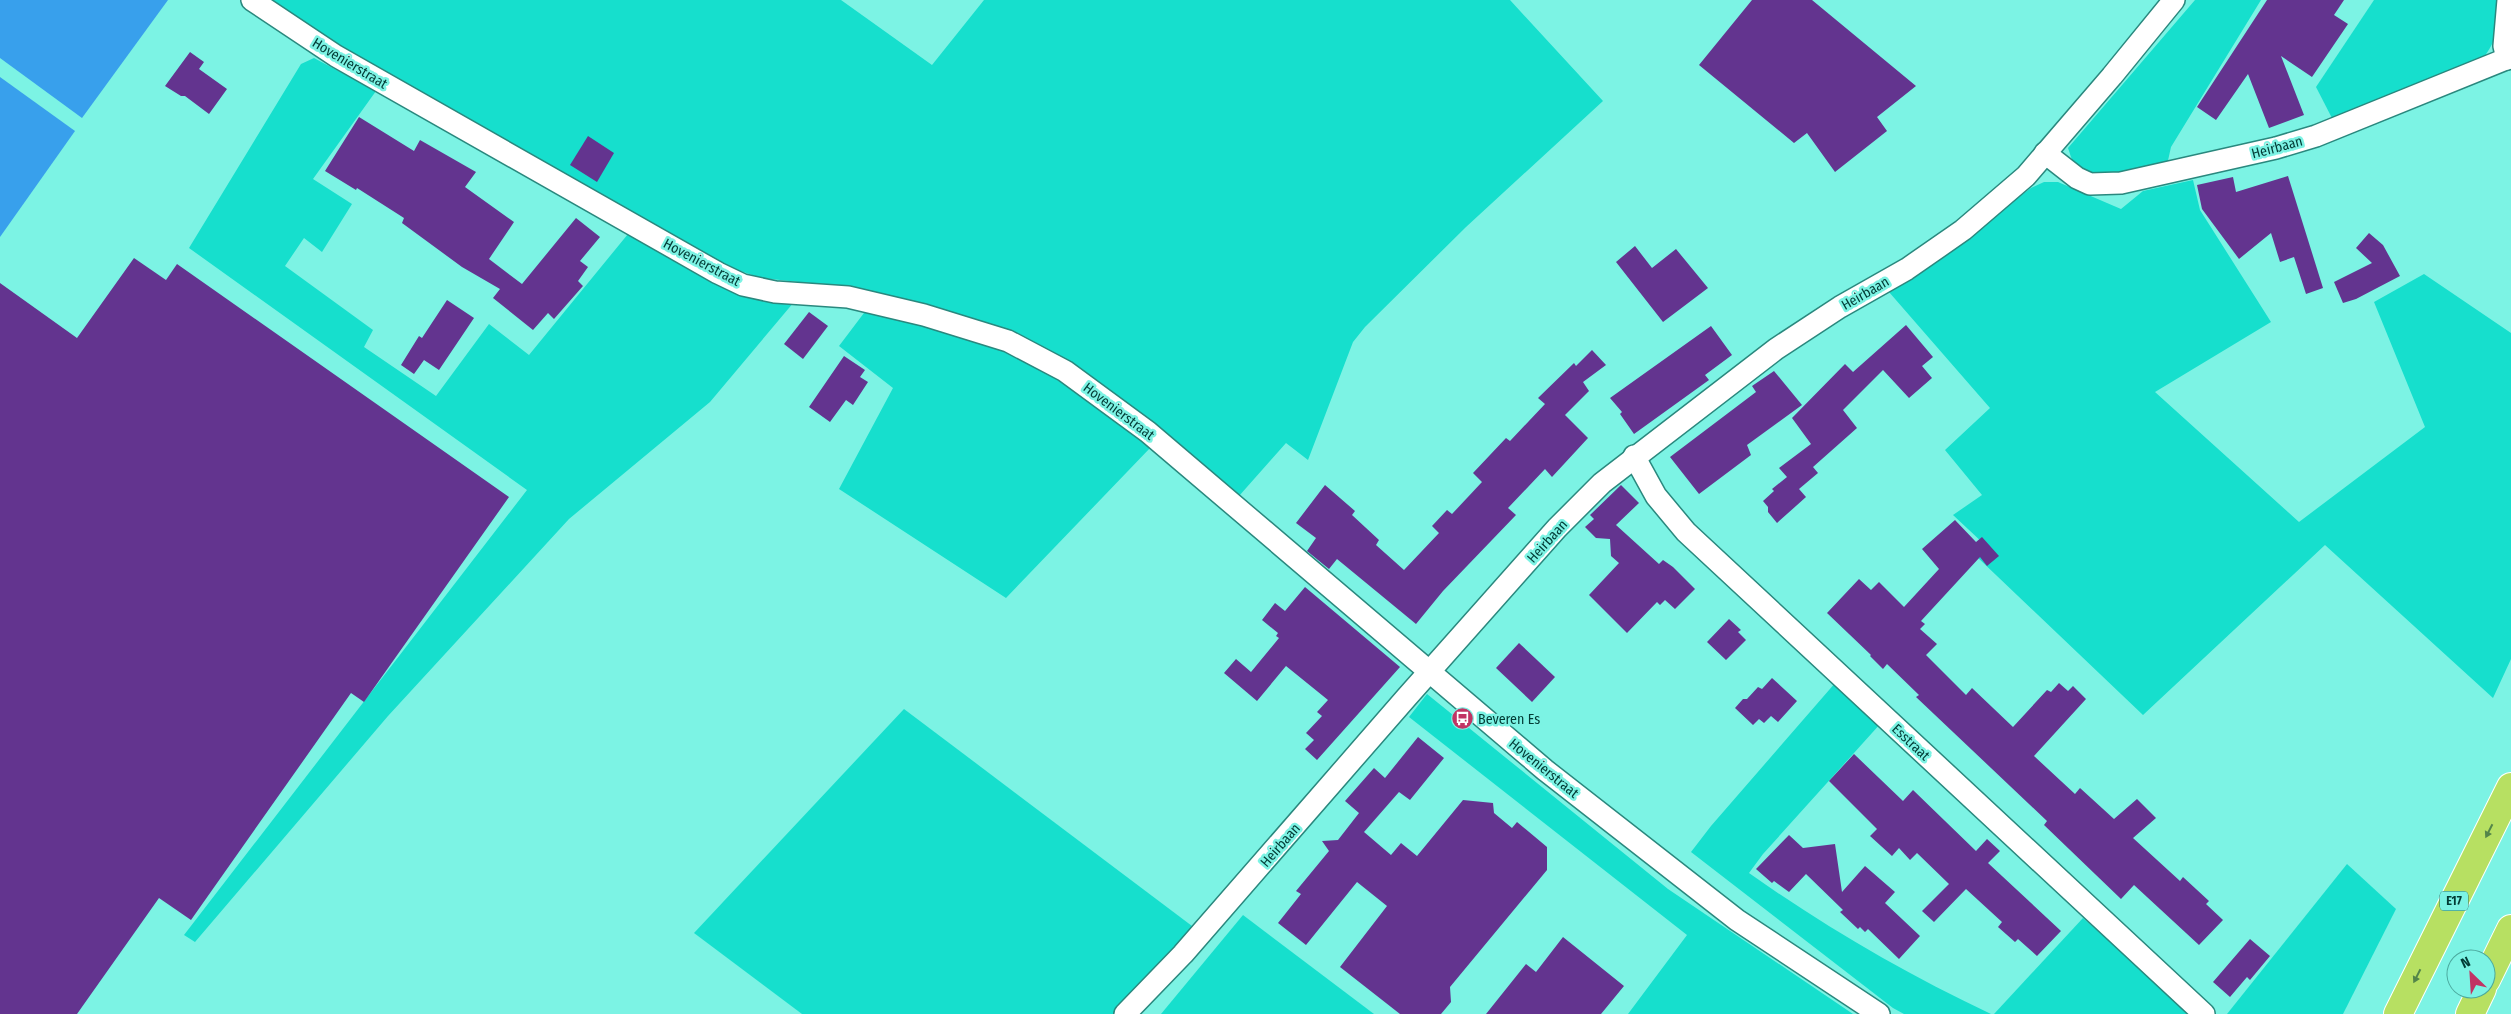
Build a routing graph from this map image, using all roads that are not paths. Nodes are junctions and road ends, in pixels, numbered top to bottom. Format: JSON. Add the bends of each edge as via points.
{"nodes":[{"id":1,"x":252,"y":0,"type":"edge"},
{"id":2,"x":2174,"y":0,"type":"edge"},
{"id":3,"x":2508,"y":0,"type":"edge"},
{"id":4,"x":2509,"y":58,"type":"edge"},
{"id":5,"x":2045,"y":153,"type":"junction"},
{"id":6,"x":1634,"y":456,"type":"junction"},
{"id":7,"x":1430,"y":672,"type":"junction"},
{"id":8,"x":2511,"y":787,"type":"edge"},
{"id":9,"x":2511,"y":929,"type":"edge"},
{"id":10,"x":2496,"y":960,"type":"edge"},
{"id":11,"x":2477,"y":999,"type":"edge"},
{"id":12,"x":1125,"y":1014,"type":"edge"},
{"id":13,"x":1879,"y":1014,"type":"edge"},
{"id":14,"x":2204,"y":1014,"type":"edge"},
{"id":15,"x":2398,"y":1014,"type":"edge"},
{"id":16,"x":2470,"y":1014,"type":"edge"}],
"edges":[{"from":1,"to":7,"type":"street","name":"Hovenierstraat","via":[[336,56],[743,285],[775,292],[848,297],[924,315],[1008,341],[1065,371],[1148,432]]},
{"from":2,"to":5,"type":"street","name":"Heirbaan"},
{"from":3,"to":4,"type":"street","name":"Heirbaan","via":[[2504,46]]},
{"from":4,"to":5,"type":"street","name":"Heirbaan","via":[[2316,136],[2120,183],[2090,184]]},
{"from":5,"to":6,"type":"street","name":"Heirbaan","via":[[2026,176],[1963,230],[1907,269],[1776,349]]},
{"from":6,"to":7,"type":"street","name":"Heirbaan","via":[[1557,528]]},
{"from":6,"to":14,"type":"street","name":"Esstraat","via":[[1656,496],[1686,532]]},
{"from":7,"to":12,"type":"street","name":"Heirbaan","via":[[1183,954]]},
{"from":7,"to":13,"type":"street","name":"Hovenierstraat","via":[[1545,770],[1737,920]]},
{"from":8,"to":15,"type":"highway","number":"E17","one_way":true},
{"from":9,"to":10,"type":"highway"},
{"from":11,"to":16,"type":"highway"}]}
